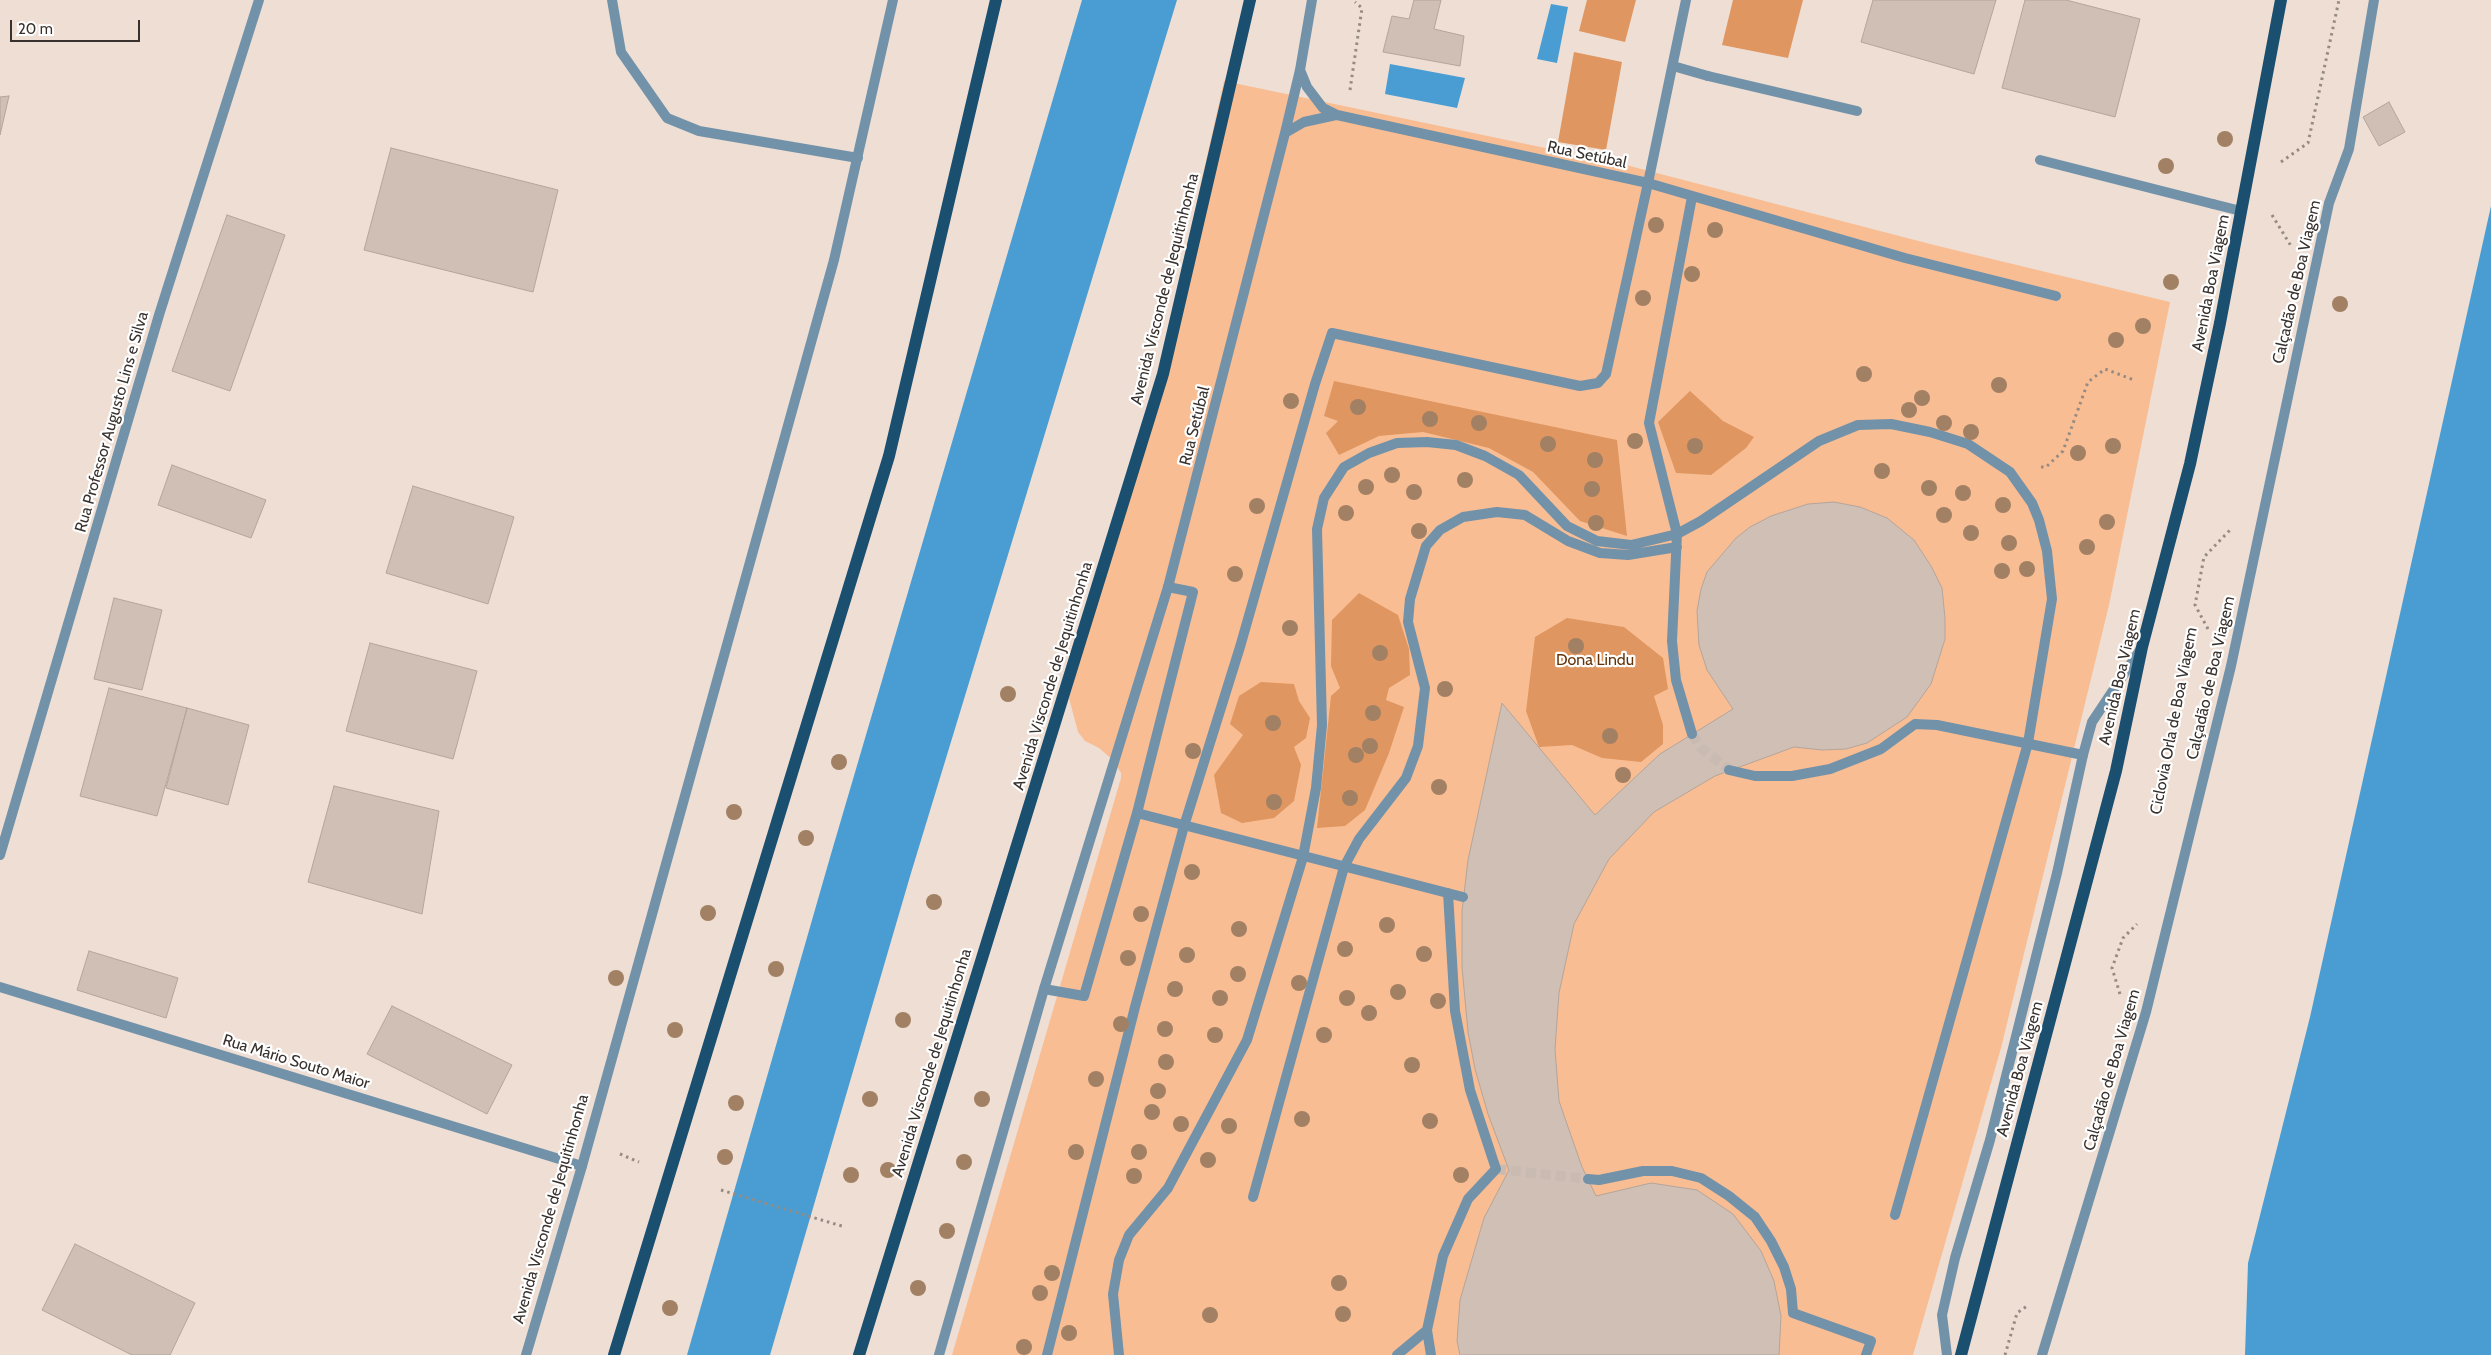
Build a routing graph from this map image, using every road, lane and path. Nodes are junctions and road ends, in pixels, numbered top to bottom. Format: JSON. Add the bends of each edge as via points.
{"nodes":[{"id":1,"x":259,"y":0,"type":"edge"},
{"id":2,"x":612,"y":0,"type":"edge"},
{"id":3,"x":893,"y":0,"type":"edge"},
{"id":4,"x":996,"y":0,"type":"edge"},
{"id":5,"x":1250,"y":0,"type":"edge"},
{"id":6,"x":1312,"y":0,"type":"edge"},
{"id":7,"x":1686,"y":0,"type":"edge"},
{"id":8,"x":2281,"y":0,"type":"edge"},
{"id":9,"x":2339,"y":0,"type":"edge"},
{"id":10,"x":2374,"y":0,"type":"edge"},
{"id":11,"x":1354,"y":2,"type":"dead end"},
{"id":12,"x":1672,"y":66,"type":"junction"},
{"id":13,"x":1300,"y":70,"type":"junction"},
{"id":14,"x":1858,"y":111,"type":"dead end"},
{"id":15,"x":1341,"y":116,"type":"junction"},
{"id":16,"x":1285,"y":133,"type":"junction"},
{"id":17,"x":858,"y":158,"type":"junction"},
{"id":18,"x":2040,"y":160,"type":"dead end"},
{"id":19,"x":2280,"y":170,"type":"dead end"},
{"id":20,"x":1648,"y":183,"type":"junction"},
{"id":21,"x":1692,"y":197,"type":"junction"},
{"id":22,"x":2274,"y":206,"type":"dead end"},
{"id":23,"x":2241,"y":210,"type":"junction"},
{"id":24,"x":2292,"y":248,"type":"dead end"},
{"id":25,"x":2056,"y":296,"type":"dead end"},
{"id":26,"x":2134,"y":380,"type":"dead end"},
{"id":27,"x":2010,"y":472,"type":"junction"},
{"id":28,"x":2231,"y":529,"type":"dead end"},
{"id":29,"x":1677,"y":534,"type":"junction"},
{"id":30,"x":1677,"y":547,"type":"junction"},
{"id":31,"x":1168,"y":587,"type":"junction"},
{"id":32,"x":2206,"y":637,"type":"dead end"},
{"id":33,"x":2142,"y":647,"type":"junction"},
{"id":34,"x":1692,"y":734,"type":"tunnel mouth"},
{"id":35,"x":2028,"y":743,"type":"junction"},
{"id":36,"x":2082,"y":755,"type":"junction"},
{"id":37,"x":1730,"y":770,"type":"tunnel mouth"},
{"id":38,"x":1137,"y":814,"type":"junction"},
{"id":39,"x":1184,"y":826,"type":"junction"},
{"id":40,"x":0,"y":855,"type":"edge"},
{"id":41,"x":1303,"y":857,"type":"junction"},
{"id":42,"x":1344,"y":867,"type":"junction"},
{"id":43,"x":1448,"y":894,"type":"junction"},
{"id":44,"x":1463,"y":898,"type":"dead end"},
{"id":45,"x":2142,"y":920,"type":"dead end"},
{"id":46,"x":0,"y":987,"type":"edge"},
{"id":47,"x":1044,"y":989,"type":"junction"},
{"id":48,"x":2123,"y":1002,"type":"dead end"},
{"id":49,"x":620,"y":1154,"type":"dead end"},
{"id":50,"x":640,"y":1162,"type":"dead end"},
{"id":51,"x":582,"y":1166,"type":"junction"},
{"id":52,"x":1588,"y":1179,"type":"tunnel mouth"},
{"id":53,"x":721,"y":1190,"type":"dead end"},
{"id":54,"x":1253,"y":1197,"type":"dead end"},
{"id":55,"x":1895,"y":1215,"type":"dead end"},
{"id":56,"x":845,"y":1227,"type":"dead end"},
{"id":57,"x":2030,"y":1303,"type":"dead end"},
{"id":58,"x":1426,"y":1330,"type":"junction"},
{"id":59,"x":526,"y":1355,"type":"edge"},
{"id":60,"x":614,"y":1355,"type":"edge"},
{"id":61,"x":859,"y":1355,"type":"edge"},
{"id":62,"x":939,"y":1355,"type":"edge"},
{"id":63,"x":1047,"y":1355,"type":"edge"},
{"id":64,"x":1119,"y":1355,"type":"edge"},
{"id":65,"x":1398,"y":1355,"type":"edge"},
{"id":66,"x":1431,"y":1355,"type":"edge"},
{"id":67,"x":1866,"y":1355,"type":"edge"},
{"id":68,"x":1947,"y":1355,"type":"edge"},
{"id":69,"x":1961,"y":1355,"type":"edge"},
{"id":70,"x":2005,"y":1355,"type":"edge"},
{"id":71,"x":2042,"y":1355,"type":"edge"}],
"edges":[{"from":1,"to":40,"type":"street","name":"Rua Professor Augusto Lins e Silva","via":[[159,315]]},
{"from":2,"to":17,"type":"street","via":[[621,52],[667,118],[699,131]]},
{"from":3,"to":17,"type":"street","name":"Avenida Visconde de Jequitinhonha"},
{"from":4,"to":60,"type":"main road","via":[[889,456]]},
{"from":5,"to":61,"type":"main road","name":"Avenida Visconde de Jequitinhonha","via":[[1163,374]]},
{"from":6,"to":13,"type":"street"},
{"from":7,"to":12,"type":"street"},
{"from":8,"to":23,"type":"main road","name":"Avenida Boa Viagem"},
{"from":9,"to":19,"type":"path","via":[[2308,143],[2282,161]]},
{"from":10,"to":71,"type":"street","name":"Calçadão de Boa Viagem","via":[[2350,149],[2329,203],[2231,666],[2151,993]]},
{"from":11,"to":15,"type":"path","via":[[1362,8]]},
{"from":12,"to":14,"type":"street"},
{"from":12,"to":20,"type":"street"},
{"from":13,"to":15,"type":"street","name":"Rua Setúbal","via":[[1323,108]]},
{"from":13,"to":16,"type":"street"},
{"from":15,"to":16,"type":"street","name":"Rua Setúbal","via":[[1304,122]]},
{"from":15,"to":20,"type":"street","name":"Rua Setúbal"},
{"from":16,"to":31,"type":"street","name":"Rua Setúbal"},
{"from":17,"to":51,"type":"street","name":"Avenida Visconde de Jequitinhonha","via":[[834,260]]},
{"from":18,"to":23,"type":"street"},
{"from":20,"to":21,"type":"street","name":"Rua Setúbal"},
{"from":20,"to":39,"type":"street","via":[[1606,374],[1598,383],[1580,386],[1332,333]]},
{"from":21,"to":25,"type":"street","name":"Rua Setúbal","via":[[1905,258]]},
{"from":21,"to":29,"type":"street","via":[[1649,423]]},
{"from":22,"to":24,"type":"path","via":[[2272,215]]},
{"from":23,"to":33,"type":"main road","name":"Avenida Boa Viagem","via":[[2190,464]]},
{"from":26,"to":27,"type":"path","via":[[2104,369],[2088,382],[2063,451],[2046,467]]},
{"from":27,"to":29,"type":"street","via":[[1968,444],[1930,432],[1891,424],[1858,425],[1819,441]]},
{"from":27,"to":35,"type":"street","via":[[2032,503],[2039,520],[2047,551],[2052,600]]},
{"from":28,"to":32,"type":"path","name":"Ciclovia Orla de Boa Viagem","via":[[2204,557],[2195,605],[2208,628]]},
{"from":29,"to":30,"type":"street"},
{"from":29,"to":41,"type":"street","via":[[1631,545],[1597,541],[1567,526],[1519,475],[1485,456],[1456,445],[1397,443],[1369,452],[1344,467],[1324,498],[1316,529],[1322,725],[1316,788]]},
{"from":30,"to":34,"type":"street","via":[[1672,641],[1676,680]]},
{"from":30,"to":42,"type":"street","via":[[1628,555],[1600,553],[1568,541],[1524,515],[1497,512],[1463,517],[1440,530],[1426,546],[1410,598],[1408,622],[1425,688],[1418,746],[1406,778],[1359,839]]},
{"from":31,"to":38,"type":"street","via":[[1193,592]]},
{"from":31,"to":47,"type":"street","name":"Rua Setúbal"},
{"from":33,"to":36,"type":"street","via":[[2092,722]]},
{"from":33,"to":69,"type":"main road","name":"Avenida Boa Viagem","via":[[2116,771]]},
{"from":35,"to":36,"type":"street"},
{"from":35,"to":37,"type":"street","via":[[1937,725],[1915,724],[1881,749],[1830,769],[1792,776],[1755,776]]},
{"from":35,"to":55,"type":"street"},
{"from":36,"to":68,"type":"street","via":[[2052,892],[1944,1306],[1942,1315]]},
{"from":38,"to":39,"type":"street"},
{"from":38,"to":47,"type":"street","via":[[1084,996]]},
{"from":39,"to":41,"type":"street"},
{"from":39,"to":63,"type":"street"},
{"from":41,"to":42,"type":"street"},
{"from":41,"to":64,"type":"street","via":[[1247,1040],[1168,1188],[1129,1235],[1119,1260],[1113,1294]]},
{"from":42,"to":43,"type":"street"},
{"from":42,"to":54,"type":"street"},
{"from":43,"to":44,"type":"street"},
{"from":43,"to":58,"type":"street","via":[[1455,1011],[1470,1090],[1496,1169],[1468,1199],[1447,1248]]},
{"from":45,"to":48,"type":"path","via":[[2123,938],[2112,968]]},
{"from":46,"to":51,"type":"street","name":"Rua Mário Souto Maior"},
{"from":47,"to":62,"type":"street"},
{"from":49,"to":50,"type":"path"},
{"from":51,"to":59,"type":"street","name":"Avenida Visconde de Jequitinhonha"},
{"from":52,"to":67,"type":"street","via":[[1599,1180],[1643,1171],[1672,1171],[1701,1178],[1722,1191],[1755,1217],[1771,1241],[1791,1289],[1793,1313],[1871,1341]]},
{"from":53,"to":56,"type":"path"},
{"from":57,"to":70,"type":"path","via":[[2017,1313]]},
{"from":58,"to":65,"type":"street"},
{"from":58,"to":66,"type":"street"}]}
